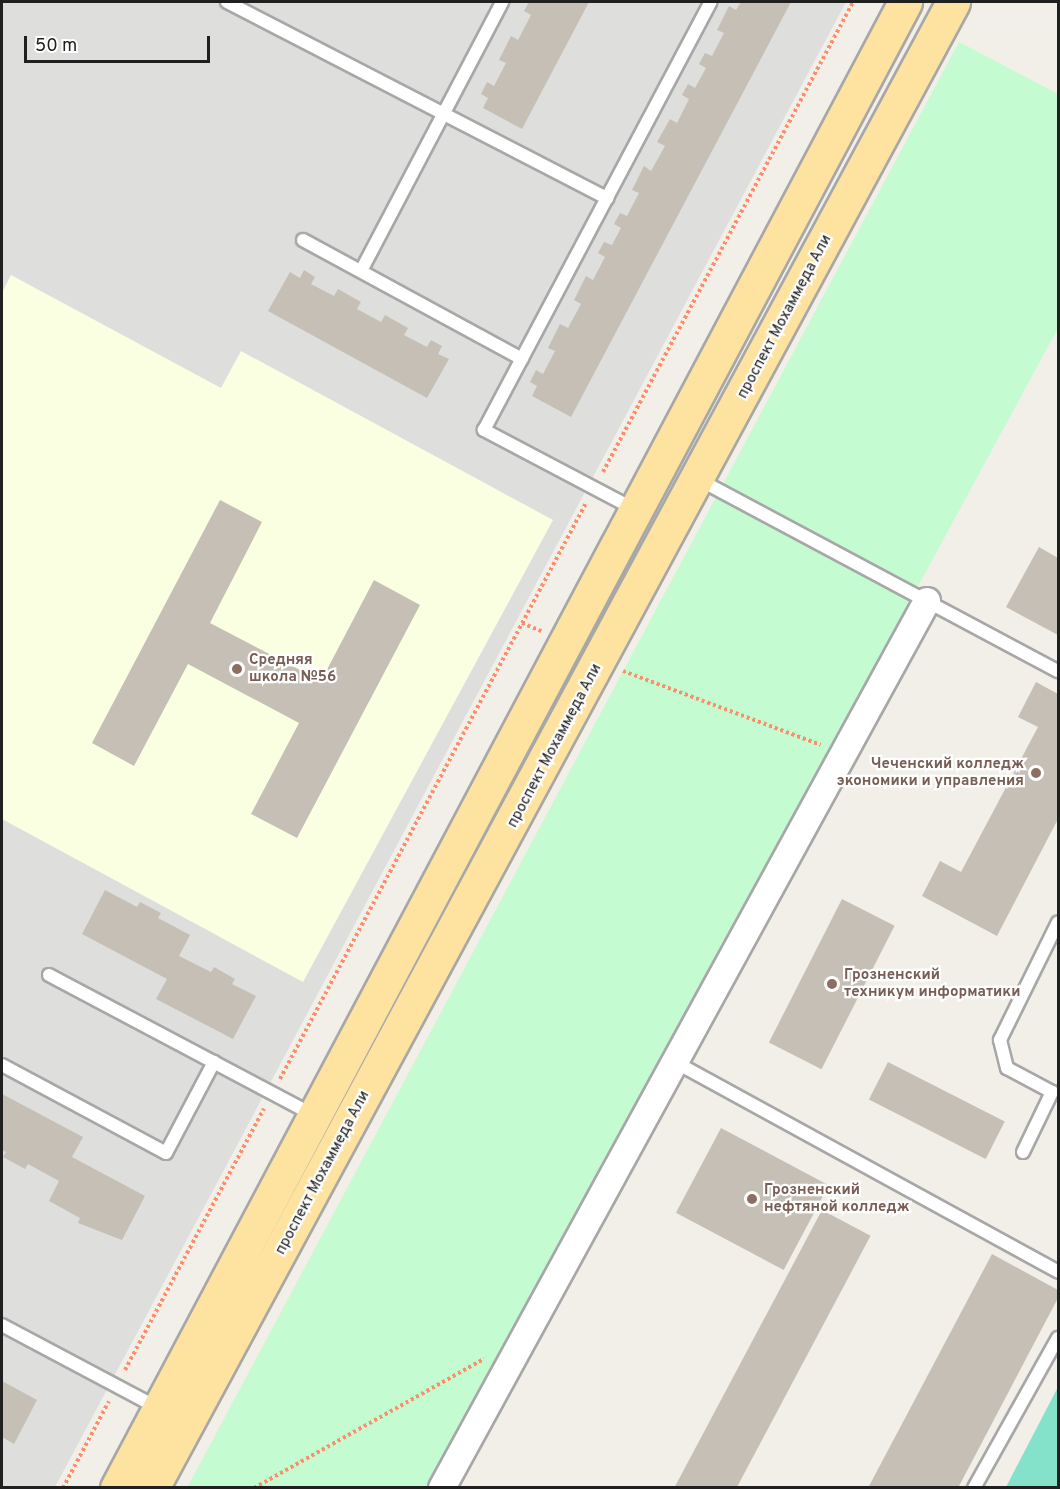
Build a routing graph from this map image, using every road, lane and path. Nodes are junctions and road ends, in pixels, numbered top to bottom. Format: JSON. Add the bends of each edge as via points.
{"nodes":[{"id":1,"x":227,"y":2,"type":"edge"},
{"id":2,"x":502,"y":2,"type":"edge"},
{"id":3,"x":711,"y":2,"type":"edge"},
{"id":4,"x":853,"y":2,"type":"edge"},
{"id":5,"x":905,"y":2,"type":"edge"},
{"id":6,"x":954,"y":2,"type":"edge"},
{"id":7,"x":443,"y":113,"type":"junction"},
{"id":8,"x":608,"y":198,"type":"junction"},
{"id":9,"x":303,"y":240,"type":"dead end"},
{"id":10,"x":361,"y":271,"type":"junction"},
{"id":11,"x":522,"y":359,"type":"junction"},
{"id":12,"x":698,"y":479,"type":"junction"},
{"id":13,"x":594,"y":488,"type":"junction"},
{"id":14,"x":635,"y":510,"type":"junction"},
{"id":15,"x":927,"y":601,"type":"junction"},
{"id":16,"x":522,"y":623,"type":"junction"},
{"id":17,"x":564,"y":643,"type":"junction"},
{"id":18,"x":601,"y":660,"type":"junction"},
{"id":19,"x":1059,"y":671,"type":"edge"},
{"id":20,"x":844,"y":754,"type":"junction"},
{"id":21,"x":1059,"y":922,"type":"edge"},
{"id":22,"x":49,"y":975,"type":"dead end"},
{"id":23,"x":214,"y":1062,"type":"junction"},
{"id":24,"x":675,"y":1062,"type":"junction"},
{"id":25,"x":2,"y":1065,"type":"edge"},
{"id":26,"x":273,"y":1093,"type":"junction"},
{"id":27,"x":314,"y":1115,"type":"junction"},
{"id":28,"x":1023,"y":1152,"type":"dead end"},
{"id":29,"x":1059,"y":1272,"type":"edge"},
{"id":30,"x":2,"y":1325,"type":"edge"},
{"id":31,"x":524,"y":1336,"type":"junction"},
{"id":32,"x":1059,"y":1338,"type":"edge"},
{"id":33,"x":117,"y":1386,"type":"junction"},
{"id":34,"x":159,"y":1409,"type":"junction"},
{"id":35,"x":63,"y":1488,"type":"edge"},
{"id":36,"x":117,"y":1488,"type":"edge"},
{"id":37,"x":152,"y":1488,"type":"edge"},
{"id":38,"x":254,"y":1488,"type":"edge"},
{"id":39,"x":442,"y":1488,"type":"edge"},
{"id":40,"x":974,"y":1488,"type":"edge"}],
"edges":[{"from":1,"to":7,"type":"lane"},
{"from":2,"to":7,"type":"lane"},
{"from":3,"to":8,"type":"lane"},
{"from":4,"to":13,"type":"path"},
{"from":5,"to":14,"type":"main road"},
{"from":6,"to":12,"type":"main road","name":"проспект Мохаммеда Али"},
{"from":7,"to":8,"type":"lane"},
{"from":7,"to":10,"type":"lane"},
{"from":8,"to":11,"type":"lane"},
{"from":9,"to":10,"type":"lane"},
{"from":10,"to":11,"type":"lane"},
{"from":11,"to":13,"type":"lane","via":[[484,430]]},
{"from":12,"to":15,"type":"lane"},
{"from":12,"to":18,"type":"main road","name":"проспект Мохаммеда Али"},
{"from":13,"to":14,"type":"lane"},
{"from":13,"to":16,"type":"path"},
{"from":14,"to":17,"type":"main road"},
{"from":15,"to":19,"type":"lane"},
{"from":15,"to":20,"type":"street"},
{"from":16,"to":17,"type":"path"},
{"from":16,"to":26,"type":"path"},
{"from":17,"to":27,"type":"main road"},
{"from":18,"to":20,"type":"path","via":[[638,678]]},
{"from":18,"to":37,"type":"main road","name":"проспект Мохаммеда Али"},
{"from":20,"to":24,"type":"street"},
{"from":21,"to":28,"type":"lane","via":[[1000,1040],[1007,1068],[1052,1092]]},
{"from":22,"to":23,"type":"lane"},
{"from":23,"to":25,"type":"lane","via":[[166,1153]]},
{"from":23,"to":26,"type":"lane"},
{"from":24,"to":29,"type":"lane"},
{"from":24,"to":31,"type":"street"},
{"from":26,"to":27,"type":"lane"},
{"from":26,"to":33,"type":"path"},
{"from":27,"to":34,"type":"main road"},
{"from":30,"to":33,"type":"lane"},
{"from":31,"to":38,"type":"path"},
{"from":31,"to":39,"type":"street"},
{"from":32,"to":40,"type":"lane"},
{"from":33,"to":34,"type":"lane"},
{"from":33,"to":35,"type":"path"},
{"from":34,"to":36,"type":"main road"}]}
